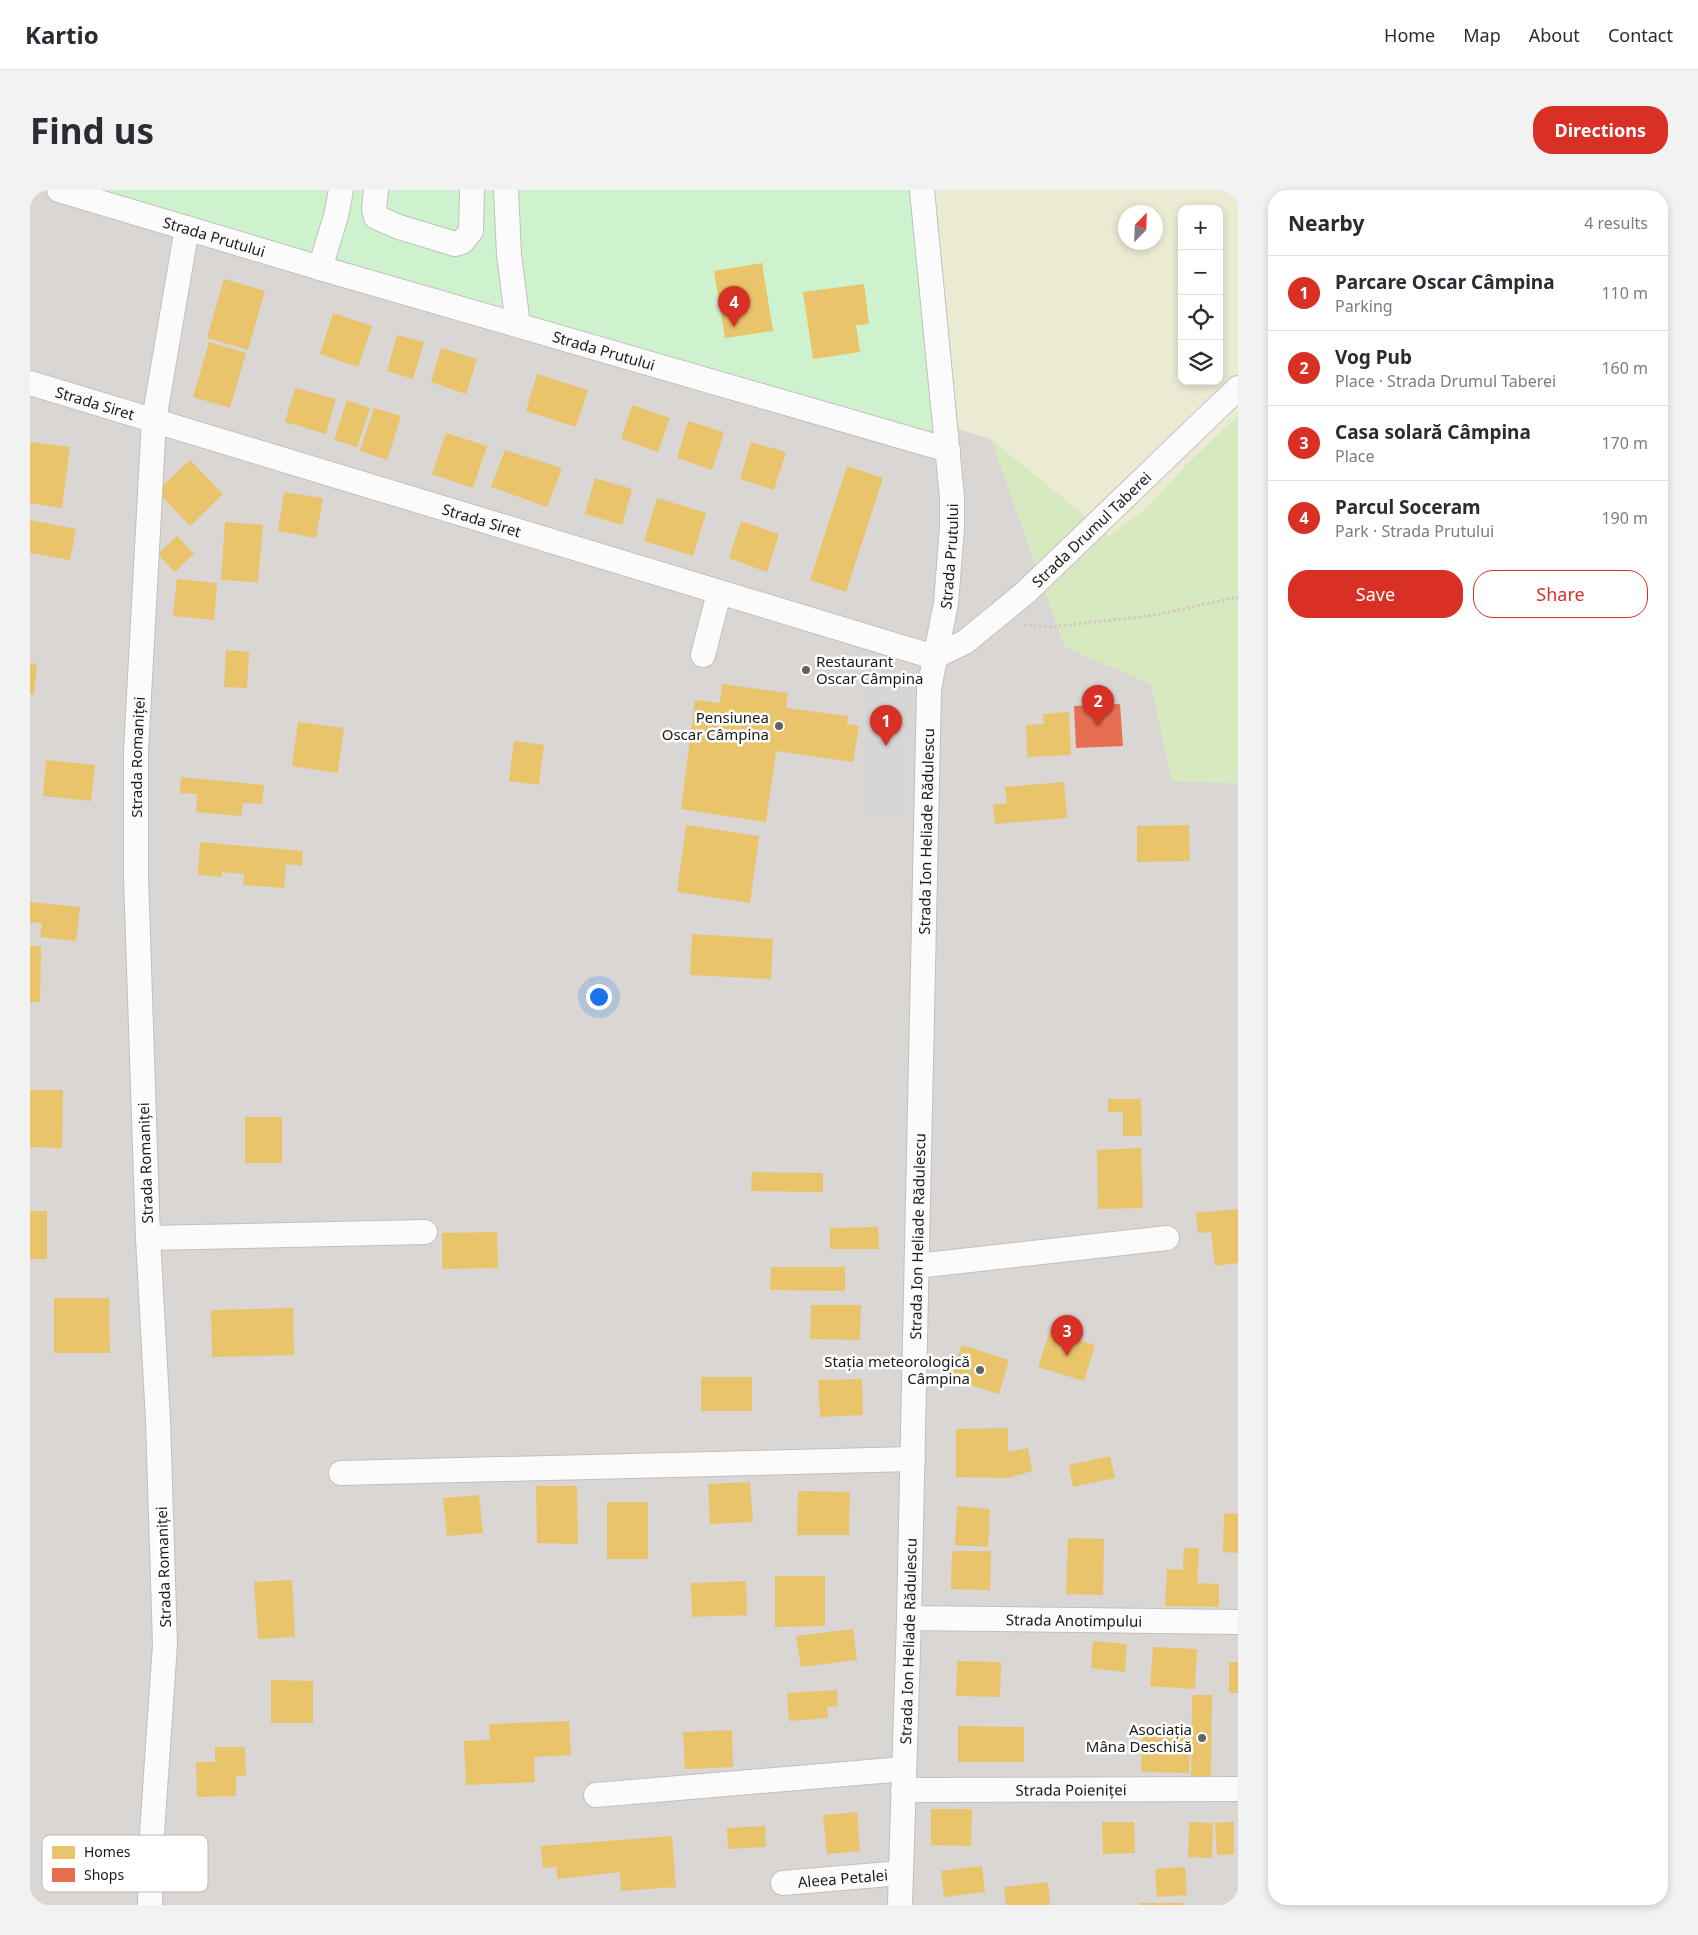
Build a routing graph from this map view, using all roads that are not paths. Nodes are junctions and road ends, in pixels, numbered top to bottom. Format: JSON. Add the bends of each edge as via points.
{"nodes":[{"id":1,"x":59,"y":190,"type":"edge"},
{"id":2,"x":341,"y":190,"type":"edge"},
{"id":3,"x":376,"y":190,"type":"edge"},
{"id":4,"x":472,"y":190,"type":"edge"},
{"id":5,"x":506,"y":190,"type":"edge"},
{"id":6,"x":922,"y":190,"type":"edge"},
{"id":7,"x":187,"y":228,"type":"junction"},
{"id":8,"x":320,"y":268,"type":"junction"},
{"id":9,"x":518,"y":325,"type":"junction"},
{"id":10,"x":30,"y":383,"type":"edge"},
{"id":11,"x":1238,"y":388,"type":"edge"},
{"id":12,"x":154,"y":420,"type":"junction"},
{"id":13,"x":948,"y":450,"type":"junction"},
{"id":14,"x":719,"y":593,"type":"junction"},
{"id":15,"x":703,"y":655,"type":"dead end"},
{"id":16,"x":934,"y":658,"type":"junction"},
{"id":17,"x":425,"y":1232,"type":"dead end"},
{"id":18,"x":148,"y":1238,"type":"junction"},
{"id":19,"x":1167,"y":1238,"type":"dead end"},
{"id":20,"x":917,"y":1266,"type":"junction"},
{"id":21,"x":912,"y":1459,"type":"junction"},
{"id":22,"x":340,"y":1473,"type":"dead end"},
{"id":23,"x":909,"y":1618,"type":"junction"},
{"id":24,"x":1238,"y":1622,"type":"edge"},
{"id":25,"x":903,"y":1780,"type":"junction"},
{"id":26,"x":1238,"y":1789,"type":"edge"},
{"id":27,"x":596,"y":1795,"type":"dead end"},
{"id":28,"x":153,"y":1835,"type":"edge"},
{"id":29,"x":901,"y":1873,"type":"junction"},
{"id":30,"x":784,"y":1883,"type":"dead end"},
{"id":31,"x":150,"y":1892,"type":"edge"},
{"id":32,"x":150,"y":1905,"type":"edge"},
{"id":33,"x":900,"y":1905,"type":"edge"}],
"edges":[{"from":1,"to":7,"type":"street","name":"Strada Prutului"},
{"from":2,"to":8,"type":"street"},
{"from":3,"to":4,"type":"street","via":[[376,217],[455,244],[462,242],[471,231]]},
{"from":5,"to":9,"type":"street","via":[[509,255]]},
{"from":6,"to":13,"type":"street"},
{"from":7,"to":8,"type":"street","name":"Strada Prutului"},
{"from":7,"to":12,"type":"street","name":"Strada Romaniței"},
{"from":8,"to":9,"type":"street","name":"Strada Prutului"},
{"from":9,"to":13,"type":"street","name":"Strada Prutului"},
{"from":10,"to":12,"type":"street","name":"Strada Siret"},
{"from":11,"to":16,"type":"street","name":"Strada Drumul Taberei","via":[[1025,593],[965,642]]},
{"from":12,"to":14,"type":"street","name":"Strada Siret"},
{"from":12,"to":18,"type":"street","name":"Strada Romaniței","via":[[136,751],[136,877]]},
{"from":13,"to":16,"type":"street","name":"Strada Prutului","via":[[952,497],[951,558],[946,603]]},
{"from":14,"to":15,"type":"street"},
{"from":14,"to":16,"type":"street","name":"Strada Siret"},
{"from":16,"to":20,"type":"street","name":"Strada Ion Heliade Rădulescu","via":[[929,689]]},
{"from":17,"to":18,"type":"street"},
{"from":18,"to":28,"type":"street","name":"Strada Romaniței","via":[[166,1644]]},
{"from":19,"to":20,"type":"street"},
{"from":20,"to":21,"type":"street","name":"Strada Ion Heliade Rădulescu"},
{"from":21,"to":22,"type":"street"},
{"from":21,"to":23,"type":"street","name":"Strada Ion Heliade Rădulescu"},
{"from":23,"to":24,"type":"street","name":"Strada Anotimpului"},
{"from":23,"to":25,"type":"street","name":"Strada Ion Heliade Rădulescu"},
{"from":25,"to":26,"type":"street","name":"Strada Poieniței"},
{"from":25,"to":27,"type":"street","name":"Strada Poieniței"},
{"from":25,"to":29,"type":"street","name":"Strada Ion Heliade Rădulescu"},
{"from":29,"to":30,"type":"street","name":"Aleea Petalei"},
{"from":29,"to":33,"type":"street","name":"Strada Ion Heliade Rădulescu"},
{"from":31,"to":32,"type":"street","name":"Strada Romaniței"}]}
